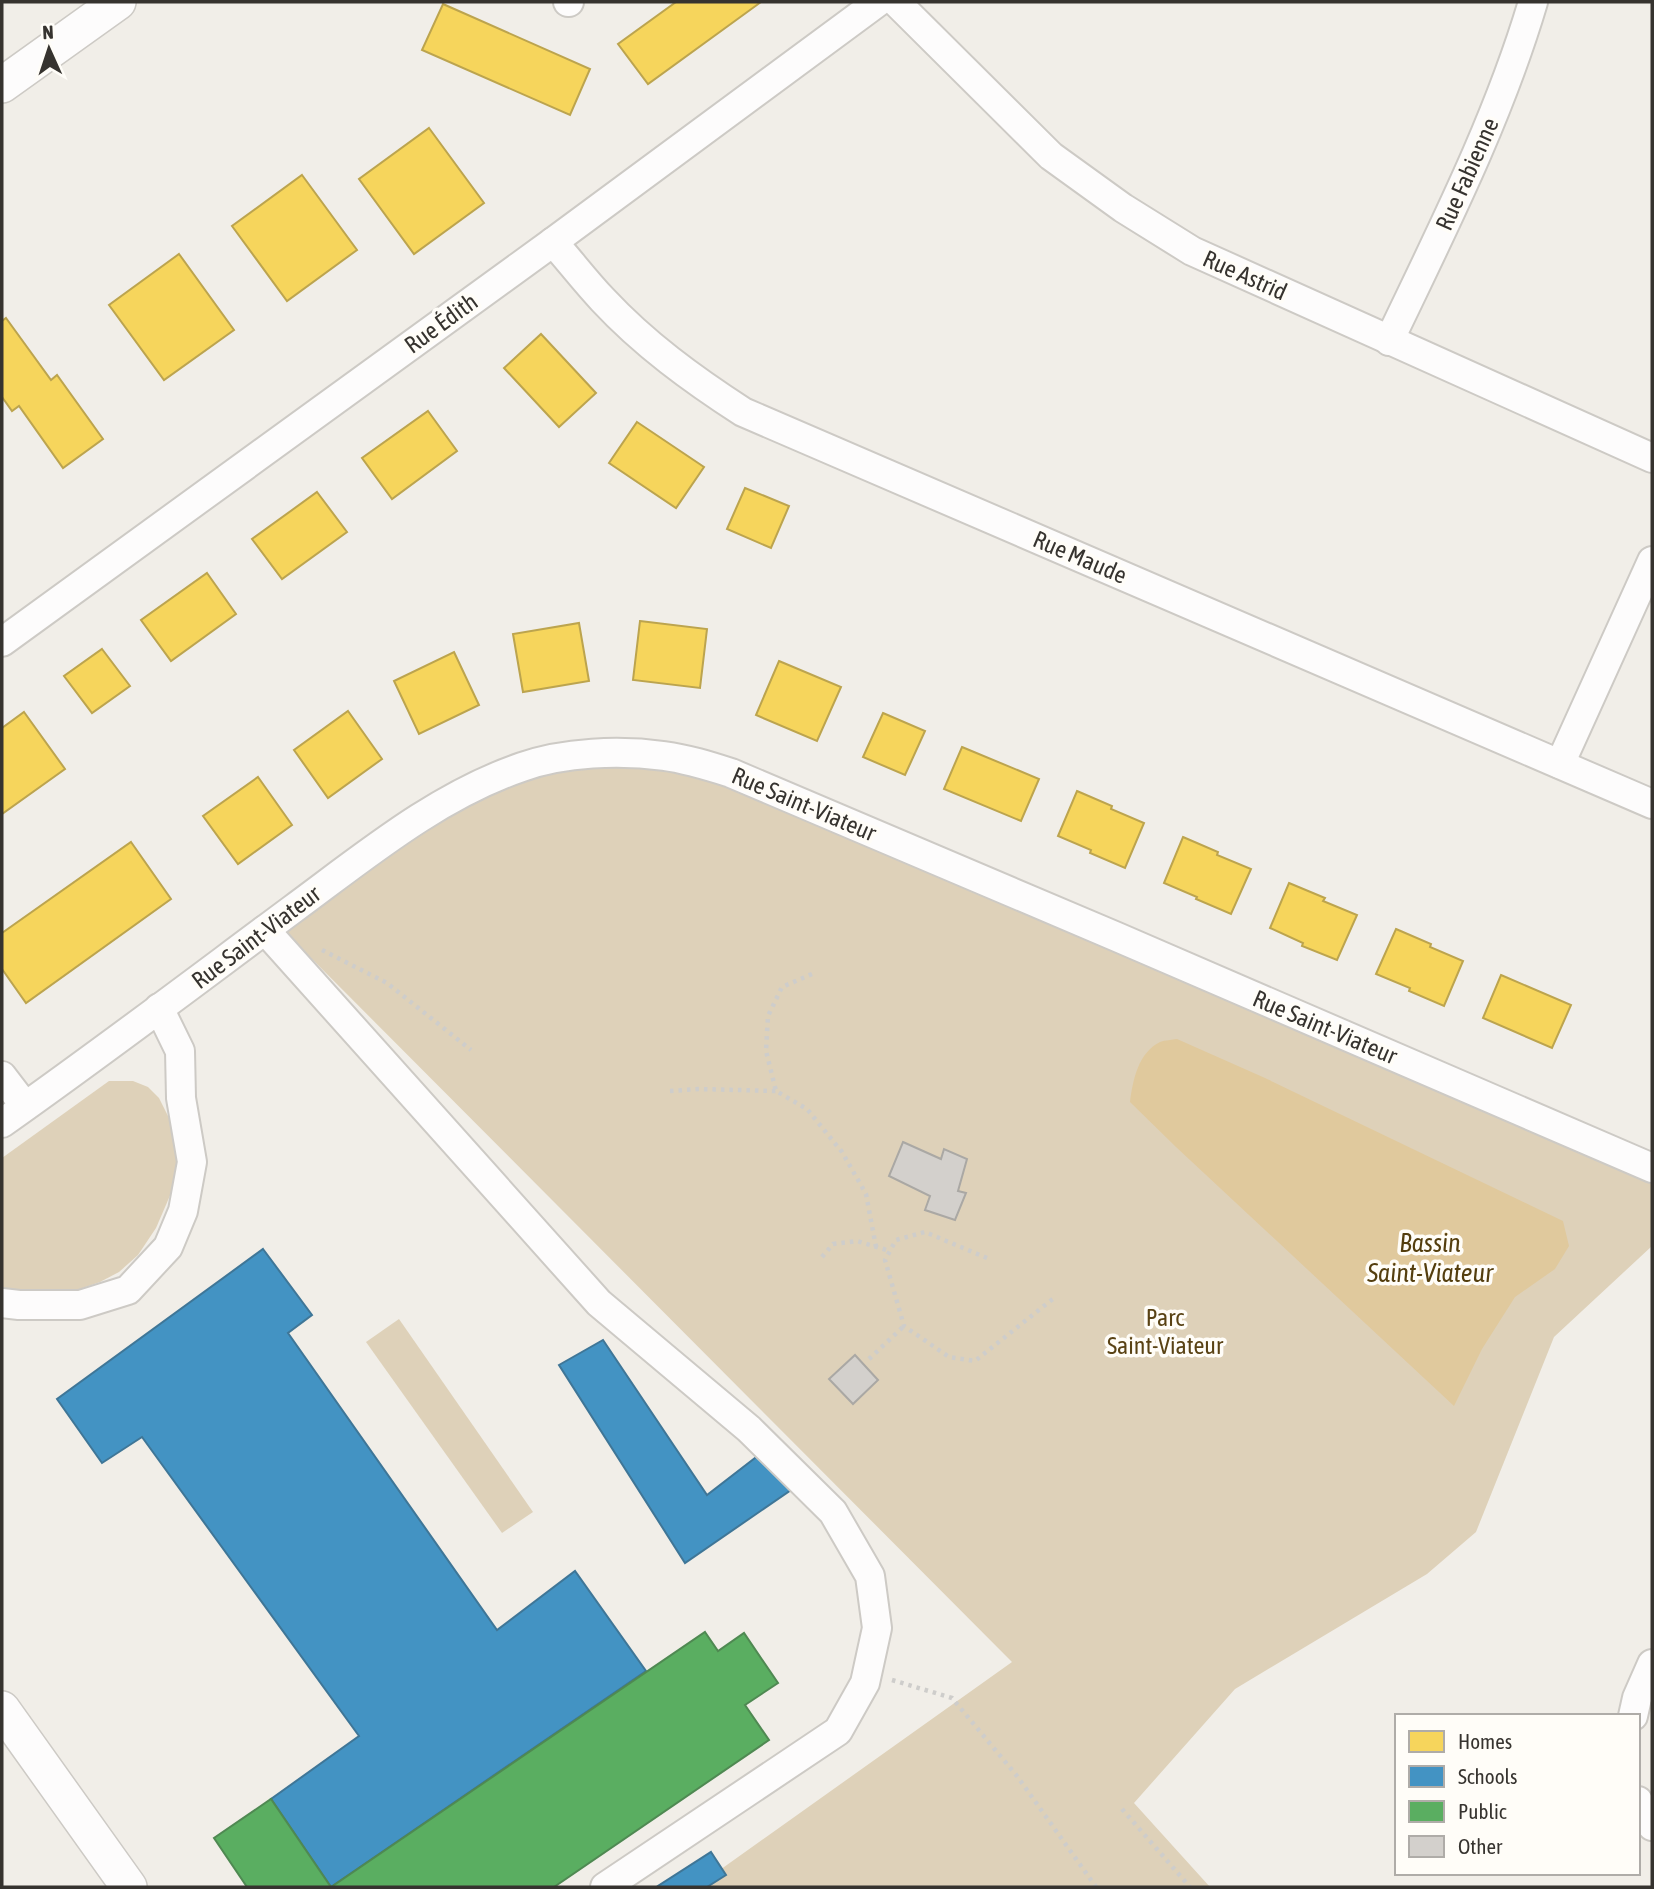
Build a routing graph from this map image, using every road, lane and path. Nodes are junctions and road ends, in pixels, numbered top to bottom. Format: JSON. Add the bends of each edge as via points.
{"nodes":[{"id":1,"x":118,"y":2,"type":"edge"},
{"id":2,"x":878,"y":2,"type":"edge"},
{"id":3,"x":896,"y":2,"type":"edge"},
{"id":4,"x":1533,"y":2,"type":"edge"},
{"id":5,"x":2,"y":85,"type":"edge"},
{"id":6,"x":553,"y":242,"type":"junction"},
{"id":7,"x":1389,"y":341,"type":"junction"},
{"id":8,"x":1652,"y":458,"type":"edge"},
{"id":9,"x":1652,"y":561,"type":"edge"},
{"id":10,"x":2,"y":642,"type":"edge"},
{"id":11,"x":1560,"y":764,"type":"junction"},
{"id":12,"x":1652,"y":804,"type":"edge"},
{"id":13,"x":265,"y":930,"type":"junction"},
{"id":14,"x":290,"y":958,"type":"junction"},
{"id":15,"x":812,"y":974,"type":"dead end"},
{"id":16,"x":159,"y":1008,"type":"junction"},
{"id":17,"x":471,"y":1050,"type":"dead end"},
{"id":18,"x":2,"y":1076,"type":"edge"},
{"id":19,"x":670,"y":1091,"type":"dead end"},
{"id":20,"x":776,"y":1091,"type":"junction"},
{"id":21,"x":25,"y":1106,"type":"junction"},
{"id":22,"x":2,"y":1123,"type":"edge"},
{"id":23,"x":1652,"y":1168,"type":"edge"},
{"id":24,"x":876,"y":1247,"type":"junction"},
{"id":25,"x":890,"y":1251,"type":"junction"},
{"id":26,"x":822,"y":1257,"type":"dead end"},
{"id":27,"x":987,"y":1258,"type":"dead end"},
{"id":28,"x":1054,"y":1298,"type":"dead end"},
{"id":29,"x":2,"y":1303,"type":"edge"},
{"id":30,"x":904,"y":1326,"type":"junction"},
{"id":31,"x":869,"y":1359,"type":"dead end"},
{"id":32,"x":1652,"y":1664,"type":"edge"},
{"id":33,"x":867,"y":1672,"type":"junction"},
{"id":34,"x":2,"y":1709,"type":"edge"},
{"id":35,"x":1633,"y":1714,"type":"edge"},
{"id":36,"x":1640,"y":1805,"type":"edge"},
{"id":37,"x":1122,"y":1809,"type":"dead end"},
{"id":38,"x":1652,"y":1826,"type":"edge"},
{"id":39,"x":129,"y":1887,"type":"edge"},
{"id":40,"x":605,"y":1887,"type":"edge"},
{"id":41,"x":1096,"y":1887,"type":"edge"},
{"id":42,"x":1190,"y":1887,"type":"edge"}],
"edges":[{"from":1,"to":5,"type":"main road"},
{"from":2,"to":6,"type":"street","name":"Rue Édith"},
{"from":3,"to":7,"type":"street","name":"Rue Astrid","via":[[1051,156],[1123,208],[1192,251]]},
{"from":4,"to":7,"type":"street","name":"Rue Fabienne","via":[[1480,150]]},
{"from":6,"to":10,"type":"street","name":"Rue Édith"},
{"from":6,"to":11,"type":"street","name":"Rue Maude","via":[[603,300],[654,348],[743,412]]},
{"from":7,"to":8,"type":"street","name":"Rue Astrid"},
{"from":9,"to":11,"type":"street"},
{"from":11,"to":12,"type":"street","name":"Rue Maude"},
{"from":13,"to":14,"type":"street"},
{"from":13,"to":16,"type":"street","name":"Rue Saint-Viateur"},
{"from":13,"to":23,"type":"street","name":"Rue Saint-Viateur","via":[[393,836],[486,782],[523,766],[565,757],[601,753],[664,756],[731,773]]},
{"from":14,"to":17,"type":"path","via":[[321,950],[387,983]]},
{"from":14,"to":33,"type":"street","via":[[599,1303],[749,1429],[833,1512],[870,1576],[877,1628]]},
{"from":15,"to":20,"type":"path","via":[[782,987],[768,1016],[766,1051]]},
{"from":16,"to":21,"type":"street","name":"Rue Saint-Viateur"},
{"from":16,"to":29,"type":"street","via":[[180,1051],[181,1098],[192,1162],[183,1211],[168,1247],[128,1290],[80,1305]]},
{"from":18,"to":21,"type":"street"},
{"from":19,"to":20,"type":"path"},
{"from":20,"to":24,"type":"path","via":[[807,1109],[842,1152],[866,1194]]},
{"from":21,"to":22,"type":"street","name":"Rue Saint-Viateur"},
{"from":24,"to":25,"type":"path"},
{"from":24,"to":26,"type":"path","via":[[858,1241],[833,1244]]},
{"from":25,"to":27,"type":"path","via":[[896,1240],[925,1232]]},
{"from":25,"to":30,"type":"path","via":[[885,1260]]},
{"from":28,"to":30,"type":"path","via":[[975,1361],[949,1357]]},
{"from":30,"to":31,"type":"path"},
{"from":32,"to":35,"type":"street"},
{"from":33,"to":40,"type":"street","via":[[838,1731]]},
{"from":33,"to":41,"type":"path","via":[[952,1698],[1017,1776]]},
{"from":34,"to":39,"type":"main road"},
{"from":36,"to":38,"type":"street"},
{"from":37,"to":42,"type":"path"}]}
